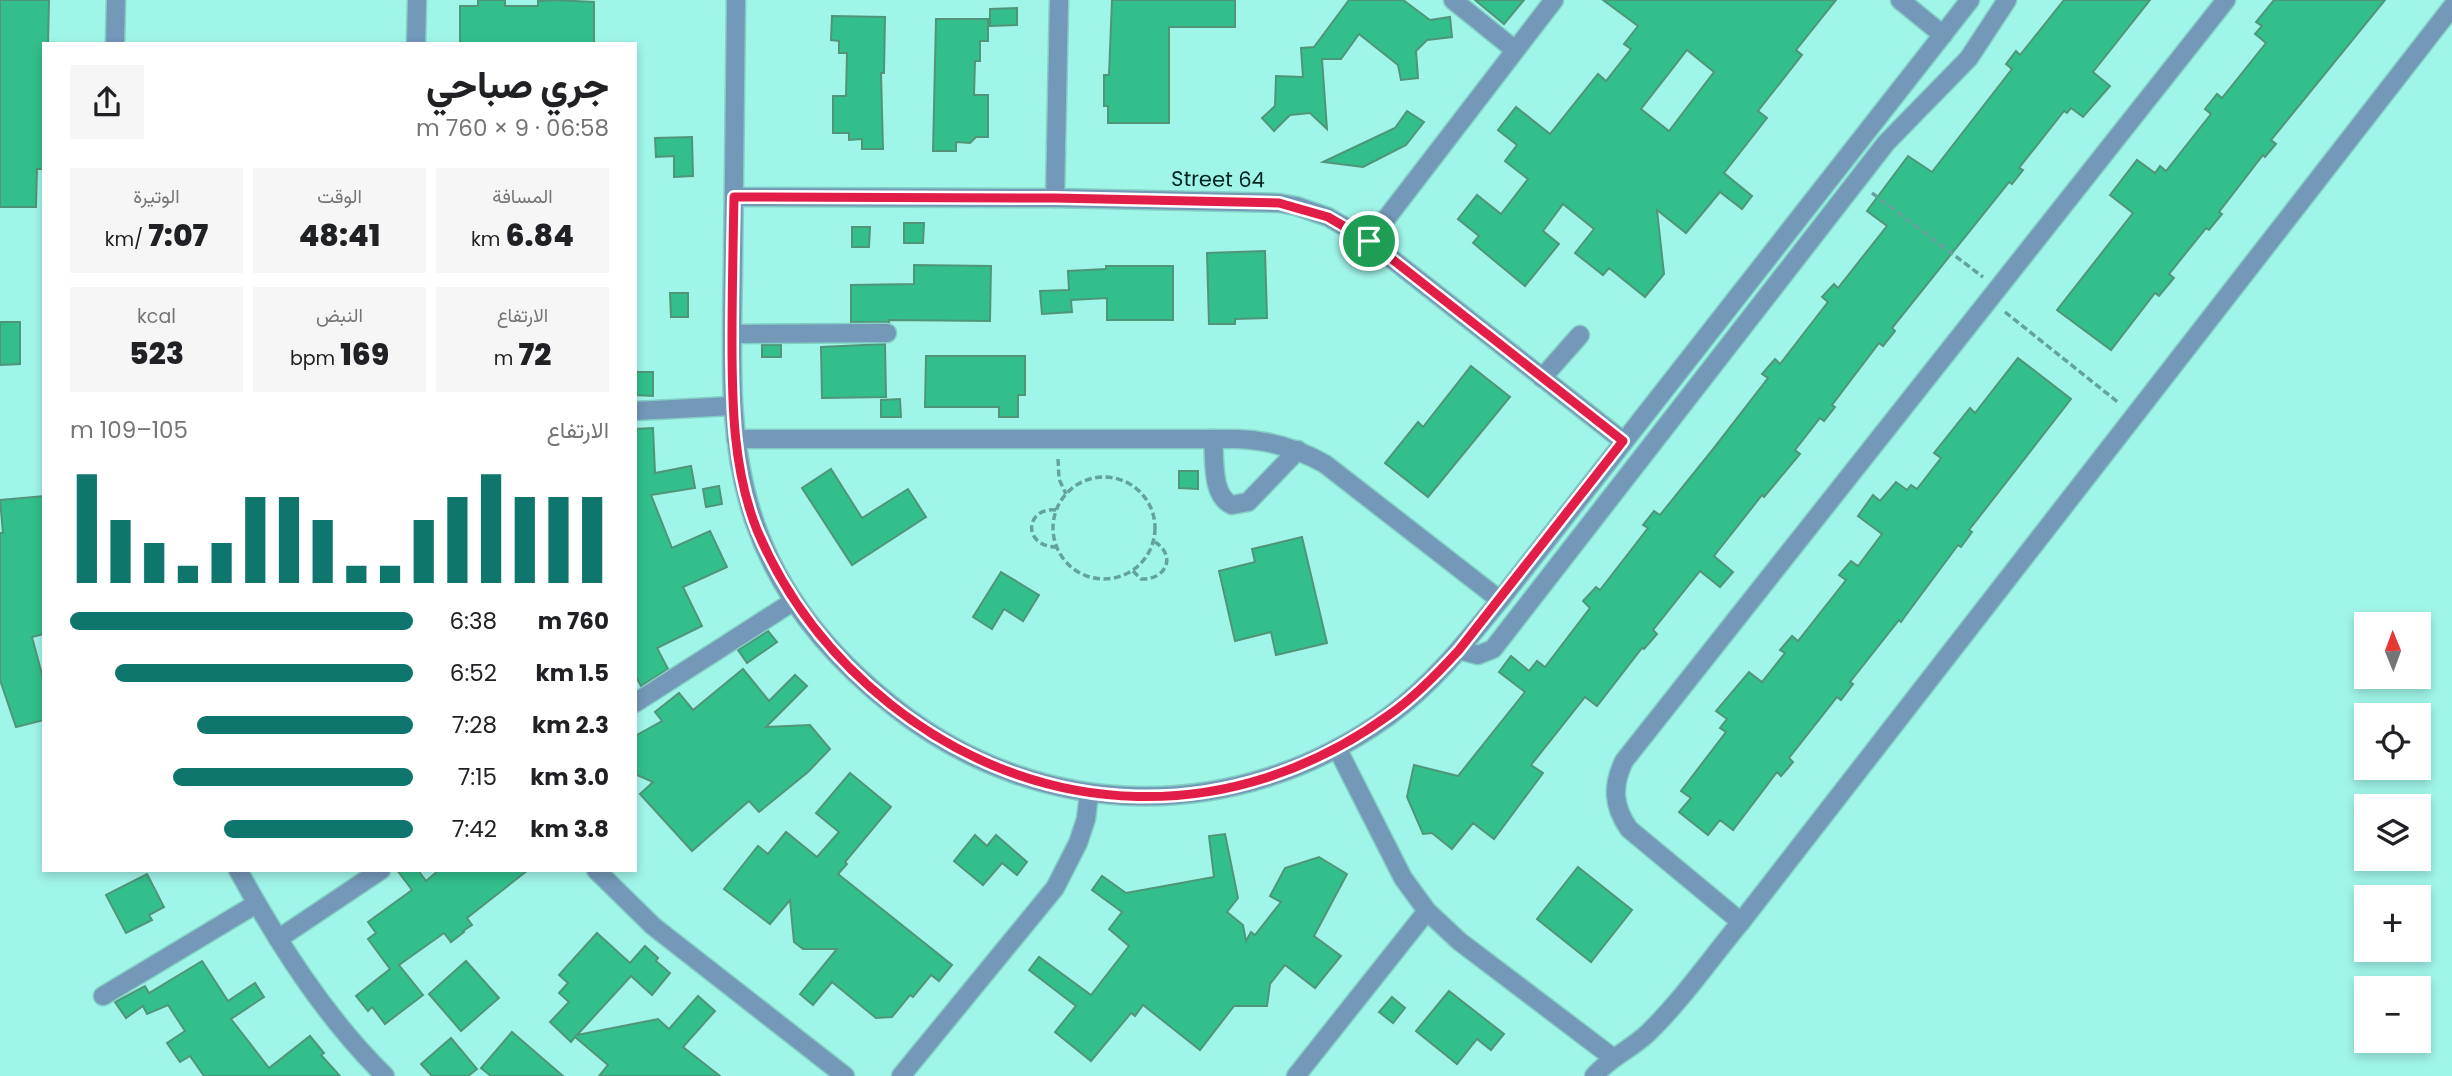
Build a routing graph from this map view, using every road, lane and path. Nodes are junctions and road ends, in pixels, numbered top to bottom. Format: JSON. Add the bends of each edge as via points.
{"nodes":[{"id":1,"x":116,"y":0,"type":"edge"},
{"id":2,"x":416,"y":0,"type":"edge"},
{"id":3,"x":736,"y":0,"type":"edge"},
{"id":4,"x":1059,"y":0,"type":"edge"},
{"id":5,"x":1453,"y":0,"type":"edge"},
{"id":6,"x":1554,"y":0,"type":"edge"},
{"id":7,"x":1900,"y":0,"type":"edge"},
{"id":8,"x":1970,"y":0,"type":"edge"},
{"id":9,"x":2007,"y":0,"type":"edge"},
{"id":10,"x":2226,"y":0,"type":"edge"},
{"id":11,"x":2452,"y":7,"type":"edge"},
{"id":12,"x":1943,"y":35,"type":"junction"},
{"id":13,"x":115,"y":42,"type":"edge"},
{"id":14,"x":416,"y":42,"type":"edge"},
{"id":15,"x":1515,"y":50,"type":"junction"},
{"id":16,"x":1856,"y":181,"type":"junction"},
{"id":17,"x":734,"y":197,"type":"junction"},
{"id":18,"x":1055,"y":198,"type":"junction"},
{"id":19,"x":1369,"y":241,"type":"junction"},
{"id":20,"x":1994,"y":294,"type":"junction"},
{"id":21,"x":887,"y":333,"type":"dead end"},
{"id":22,"x":732,"y":334,"type":"junction"},
{"id":23,"x":1580,"y":335,"type":"dead end"},
{"id":24,"x":1542,"y":378,"type":"junction"},
{"id":25,"x":732,"y":406,"type":"junction"},
{"id":26,"x":637,"y":411,"type":"edge"},
{"id":27,"x":2134,"y":415,"type":"junction"},
{"id":28,"x":736,"y":439,"type":"junction"},
{"id":29,"x":1060,"y":439,"type":"junction"},
{"id":30,"x":1213,"y":439,"type":"junction"},
{"id":31,"x":1623,"y":441,"type":"junction"},
{"id":32,"x":1298,"y":450,"type":"junction"},
{"id":33,"x":1066,"y":494,"type":"junction"},
{"id":34,"x":1056,"y":510,"type":"junction"},
{"id":35,"x":1154,"y":541,"type":"junction"},
{"id":36,"x":1056,"y":547,"type":"junction"},
{"id":37,"x":1133,"y":571,"type":"junction"},
{"id":38,"x":1500,"y":600,"type":"junction"},
{"id":39,"x":794,"y":601,"type":"junction"},
{"id":40,"x":1459,"y":650,"type":"junction"},
{"id":41,"x":637,"y":702,"type":"edge"},
{"id":42,"x":1337,"y":748,"type":"junction"},
{"id":43,"x":1089,"y":794,"type":"junction"},
{"id":44,"x":239,"y":872,"type":"edge"},
{"id":45,"x":379,"y":872,"type":"edge"},
{"id":46,"x":598,"y":872,"type":"edge"},
{"id":47,"x":256,"y":904,"type":"junction"},
{"id":48,"x":1427,"y":911,"type":"junction"},
{"id":49,"x":1741,"y":922,"type":"junction"},
{"id":50,"x":278,"y":939,"type":"junction"},
{"id":51,"x":103,"y":996,"type":"dead end"},
{"id":52,"x":1612,"y":1057,"type":"junction"},
{"id":53,"x":385,"y":1076,"type":"edge"},
{"id":54,"x":845,"y":1076,"type":"edge"},
{"id":55,"x":901,"y":1076,"type":"edge"},
{"id":56,"x":1296,"y":1076,"type":"edge"},
{"id":57,"x":1594,"y":1076,"type":"edge"}],
"edges":[{"from":1,"to":13,"type":"street"},
{"from":2,"to":14,"type":"street"},
{"from":3,"to":17,"type":"street"},
{"from":4,"to":18,"type":"street"},
{"from":5,"to":15,"type":"street"},
{"from":6,"to":15,"type":"street"},
{"from":7,"to":12,"type":"street"},
{"from":8,"to":12,"type":"street"},
{"from":9,"to":16,"type":"street","via":[[1969,58],[1898,129]]},
{"from":10,"to":20,"type":"street"},
{"from":11,"to":27,"type":"street"},
{"from":12,"to":31,"type":"street"},
{"from":15,"to":19,"type":"street"},
{"from":16,"to":20,"type":"path"},
{"from":16,"to":40,"type":"street","via":[[1493,649],[1478,655]]},
{"from":17,"to":18,"type":"street","name":"Street 64"},
{"from":17,"to":22,"type":"street"},
{"from":18,"to":19,"type":"street","name":"Street 64","via":[[1279,203],[1328,217]]},
{"from":19,"to":24,"type":"street","name":"Street 64"},
{"from":20,"to":27,"type":"path"},
{"from":20,"to":49,"type":"street","via":[[1618,774],[1616,803],[1629,829]]},
{"from":21,"to":22,"type":"street"},
{"from":22,"to":25,"type":"street"},
{"from":23,"to":24,"type":"street"},
{"from":24,"to":31,"type":"street","name":"Street 64"},
{"from":25,"to":26,"type":"street"},
{"from":25,"to":28,"type":"street"},
{"from":27,"to":49,"type":"street"},
{"from":28,"to":29,"type":"street"},
{"from":28,"to":39,"type":"street","via":[[756,527]]},
{"from":29,"to":30,"type":"street"},
{"from":29,"to":33,"type":"path","via":[[1057,463]]},
{"from":30,"to":32,"type":"street","via":[[1268,442]]},
{"from":30,"to":32,"type":"street","via":[[1218,489],[1232,505],[1248,502]]},
{"from":31,"to":38,"type":"street"},
{"from":32,"to":38,"type":"street","via":[[1338,473]]},
{"from":33,"to":34,"type":"path"},
{"from":33,"to":35,"type":"path","via":[[1099,477],[1134,486],[1155,517]]},
{"from":34,"to":36,"type":"path","via":[[1052,529]]},
{"from":34,"to":36,"type":"path","via":[[1046,509],[1032,523],[1037,542]]},
{"from":35,"to":37,"type":"path","via":[[1143,563]]},
{"from":35,"to":37,"type":"path","via":[[1167,555],[1161,574],[1141,579]]},
{"from":36,"to":37,"type":"path","via":[[1069,566],[1089,578],[1112,579]]},
{"from":38,"to":40,"type":"street"},
{"from":39,"to":41,"type":"street"},
{"from":39,"to":43,"type":"street","via":[[816,632],[877,694],[951,747],[994,768]]},
{"from":40,"to":42,"type":"street","via":[[1391,714]]},
{"from":42,"to":43,"type":"street","via":[[1224,790],[1137,797]]},
{"from":42,"to":48,"type":"street","via":[[1403,878]]},
{"from":43,"to":55,"type":"street","via":[[1078,843],[1055,888]]},
{"from":44,"to":47,"type":"street"},
{"from":45,"to":50,"type":"street"},
{"from":46,"to":54,"type":"street","via":[[663,934]]},
{"from":47,"to":50,"type":"street"},
{"from":47,"to":51,"type":"street"},
{"from":48,"to":52,"type":"street","via":[[1459,941]]},
{"from":48,"to":56,"type":"street"},
{"from":49,"to":52,"type":"street","via":[[1656,1025]]},
{"from":50,"to":53,"type":"street","via":[[312,989]]},
{"from":52,"to":57,"type":"street"}]}
